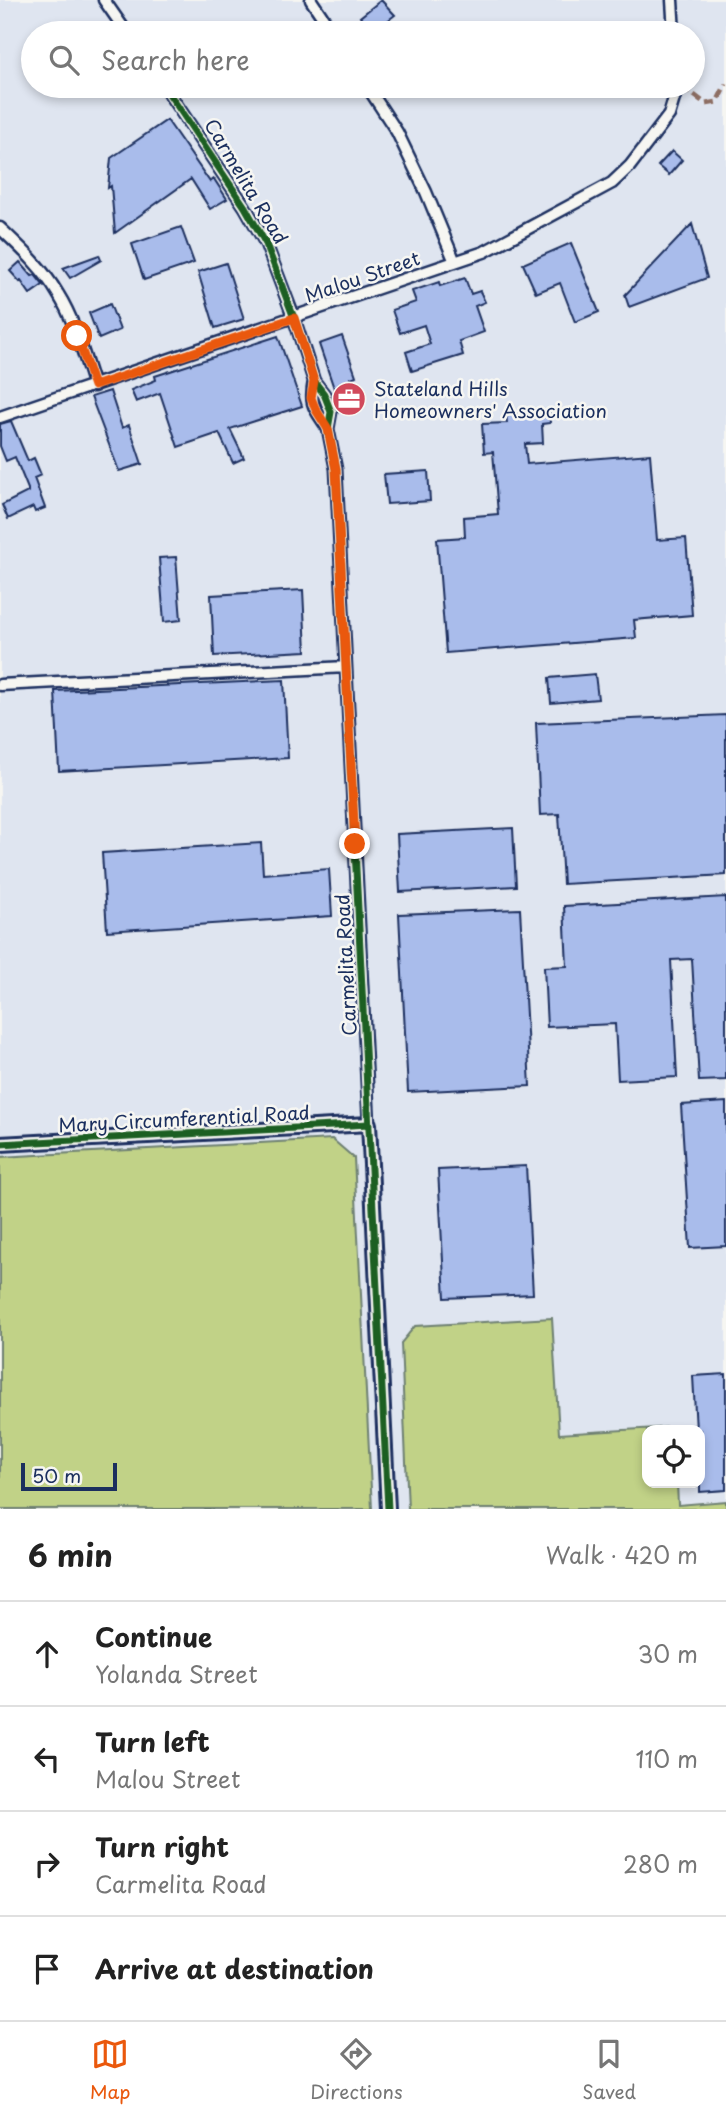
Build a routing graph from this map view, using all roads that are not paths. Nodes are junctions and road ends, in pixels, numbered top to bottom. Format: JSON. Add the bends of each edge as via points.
{"nodes":[{"id":1,"x":104,"y":0,"type":"edge"},
{"id":2,"x":311,"y":0,"type":"edge"},
{"id":3,"x":672,"y":0,"type":"edge"},
{"id":4,"x":119,"y":21,"type":"edge"},
{"id":5,"x":325,"y":21,"type":"edge"},
{"id":6,"x":673,"y":21,"type":"edge"},
{"id":7,"x":172,"y":98,"type":"edge"},
{"id":8,"x":375,"y":98,"type":"edge"},
{"id":9,"x":674,"y":98,"type":"edge"},
{"id":10,"x":0,"y":228,"type":"edge"},
{"id":11,"x":455,"y":262,"type":"junction"},
{"id":12,"x":294,"y":318,"type":"junction"},
{"id":13,"x":94,"y":386,"type":"junction"},
{"id":14,"x":0,"y":417,"type":"edge"},
{"id":15,"x":346,"y":667,"type":"junction"},
{"id":16,"x":0,"y":685,"type":"edge"},
{"id":17,"x":369,"y":1124,"type":"junction"},
{"id":18,"x":0,"y":1144,"type":"edge"},
{"id":19,"x":388,"y":1509,"type":"edge"}],
"edges":[{"from":1,"to":4,"type":"street"},
{"from":2,"to":5,"type":"street"},
{"from":3,"to":6,"type":"street"},
{"from":7,"to":12,"type":"street","name":"Carmelita Road","via":[[245,207]]},
{"from":8,"to":11,"type":"street","via":[[397,132]]},
{"from":9,"to":11,"type":"street","name":"Malou Street","via":[[670,115],[612,183],[484,252]]},
{"from":10,"to":13,"type":"street","via":[[30,256],[59,295]]},
{"from":11,"to":12,"type":"street","name":"Malou Street"},
{"from":12,"to":13,"type":"street","name":"Malou Street"},
{"from":12,"to":15,"type":"street","name":"Carmelita Road","via":[[314,381],[331,412],[328,429],[336,469]]},
{"from":13,"to":14,"type":"street","name":"Malou Street"},
{"from":15,"to":16,"type":"street"},
{"from":15,"to":17,"type":"street","name":"Carmelita Road"},
{"from":17,"to":18,"type":"street","name":"Mary Circumferential Road"},
{"from":17,"to":19,"type":"street","name":"Carmelita Road"}]}
